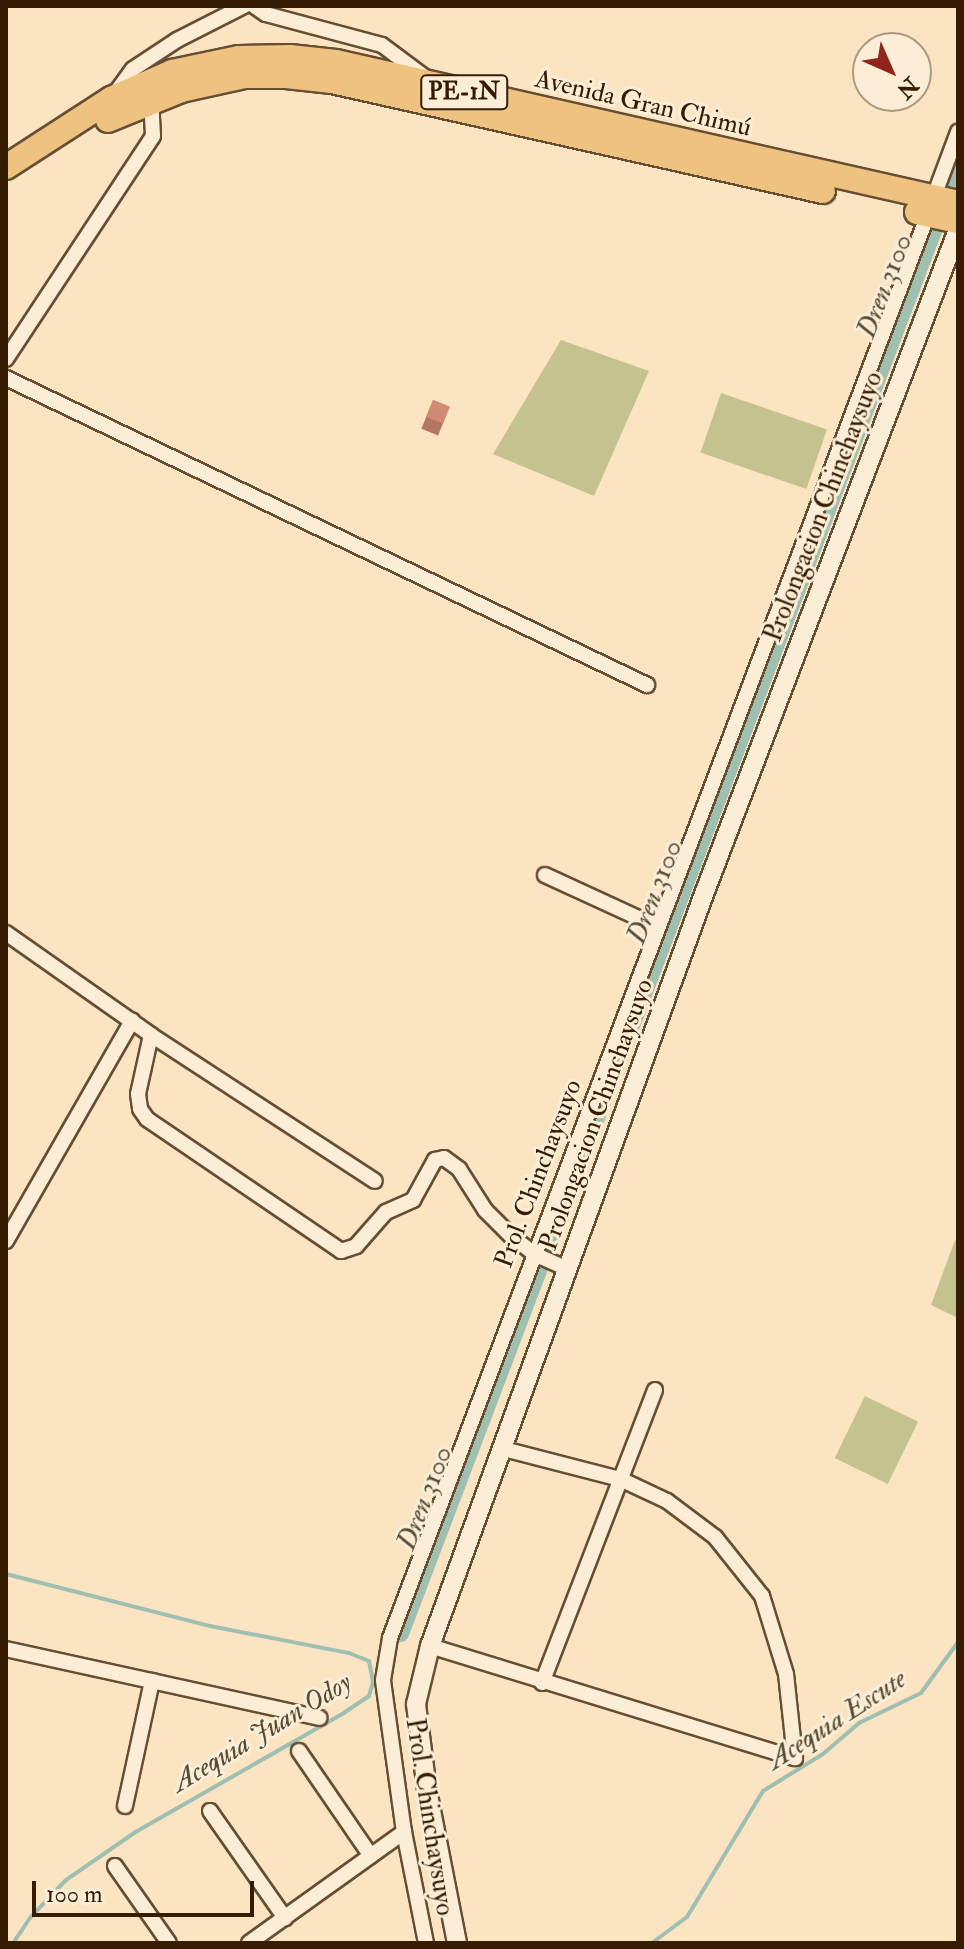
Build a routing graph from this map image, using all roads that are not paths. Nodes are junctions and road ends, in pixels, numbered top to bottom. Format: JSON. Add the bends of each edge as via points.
{"nodes":[{"id":1,"x":244,"y":6,"type":"edge"},
{"id":2,"x":254,"y":6,"type":"edge"},
{"id":3,"x":435,"y":85,"type":"junction"},
{"id":4,"x":111,"y":99,"type":"junction"},
{"id":5,"x":151,"y":101,"type":"junction"},
{"id":6,"x":958,"y":132,"type":"edge"},
{"id":7,"x":6,"y":167,"type":"edge"},
{"id":8,"x":6,"y":186,"type":"edge"},
{"id":9,"x":946,"y":213,"type":"edge"},
{"id":10,"x":6,"y":359,"type":"edge"},
{"id":11,"x":6,"y":378,"type":"edge"},
{"id":12,"x":647,"y":685,"type":"dead end"},
{"id":13,"x":545,"y":875,"type":"dead end"},
{"id":14,"x":658,"y":927,"type":"junction"},
{"id":15,"x":6,"y":933,"type":"edge"},
{"id":16,"x":132,"y":1021,"type":"junction"},
{"id":17,"x":151,"y":1035,"type":"junction"},
{"id":18,"x":375,"y":1181,"type":"dead end"},
{"id":19,"x":6,"y":1241,"type":"edge"},
{"id":20,"x":537,"y":1255,"type":"junction"},
{"id":21,"x":562,"y":1267,"type":"junction"},
{"id":22,"x":655,"y":1390,"type":"dead end"},
{"id":23,"x":500,"y":1448,"type":"junction"},
{"id":24,"x":620,"y":1479,"type":"junction"},
{"id":25,"x":430,"y":1646,"type":"junction"},
{"id":26,"x":6,"y":1649,"type":"edge"},
{"id":27,"x":152,"y":1681,"type":"junction"},
{"id":28,"x":542,"y":1683,"type":"junction"},
{"id":29,"x":320,"y":1718,"type":"dead end"},
{"id":30,"x":299,"y":1751,"type":"dead end"},
{"id":31,"x":125,"y":1806,"type":"dead end"},
{"id":32,"x":210,"y":1811,"type":"dead end"},
{"id":33,"x":404,"y":1832,"type":"junction"},
{"id":34,"x":371,"y":1856,"type":"junction"},
{"id":35,"x":115,"y":1866,"type":"dead end"},
{"id":36,"x":285,"y":1918,"type":"junction"},
{"id":37,"x":254,"y":1942,"type":"edge"},
{"id":38,"x":169,"y":1943,"type":"edge"},
{"id":39,"x":426,"y":1943,"type":"edge"},
{"id":40,"x":457,"y":1943,"type":"edge"}],
"edges":[{"from":1,"to":4,"type":"street","via":[[133,69]]},
{"from":2,"to":3,"type":"street","via":[[266,14],[382,45]]},
{"from":3,"to":4,"type":"highway","name":"Avenida Gran Chimú","number":"PE-1N","via":[[336,62],[239,58],[172,72]]},
{"from":3,"to":9,"type":"highway","name":"Avenida Gran Chimú","number":"PE-1N"},
{"from":4,"to":7,"type":"highway","name":"Avenida Gran Chimú","number":"PE-1N"},
{"from":5,"to":8,"type":"highway","name":"Avenida Gran Chimú","number":"PE-1N","via":[[120,112]]},
{"from":5,"to":9,"type":"highway","name":"Avenida Gran Chimú","number":"PE-1N","via":[[244,76],[332,81]]},
{"from":5,"to":10,"type":"street","via":[[153,136]]},
{"from":6,"to":9,"type":"street","name":"Prol. Chinchaysuyo"},
{"from":9,"to":14,"type":"street","name":"Prol. Chinchaysuyo"},
{"from":9,"to":21,"type":"street","name":"Prolongacion Chinchaysuyo","via":[[704,894]]},
{"from":11,"to":12,"type":"street"},
{"from":13,"to":14,"type":"street"},
{"from":14,"to":20,"type":"street","name":"Prol. Chinchaysuyo"},
{"from":15,"to":16,"type":"street"},
{"from":16,"to":17,"type":"street"},
{"from":16,"to":19,"type":"street"},
{"from":17,"to":18,"type":"street"},
{"from":17,"to":20,"type":"street","via":[[138,1094],[147,1119],[341,1251],[356,1246],[386,1212],[413,1200],[435,1160],[444,1158],[459,1169],[485,1210]]},
{"from":20,"to":21,"type":"street"},
{"from":20,"to":33,"type":"street","name":"Prol. Chinchaysuyo","via":[[390,1638],[383,1680]]},
{"from":21,"to":23,"type":"street","name":"Prolongacion Chinchaysuyo"},
{"from":22,"to":24,"type":"street"},
{"from":23,"to":24,"type":"street"},
{"from":23,"to":25,"type":"street","name":"Prolongacion Chinchaysuyo"},
{"from":24,"to":28,"type":"street"},
{"from":24,"to":28,"type":"street","via":[[667,1501],[715,1537],[762,1596],[786,1674],[795,1758]]},
{"from":25,"to":28,"type":"street"},
{"from":25,"to":40,"type":"street","name":"Prolongacion Chinchaysuyo","via":[[416,1704]]},
{"from":26,"to":27,"type":"street"},
{"from":27,"to":29,"type":"street"},
{"from":27,"to":31,"type":"street"},
{"from":30,"to":34,"type":"street"},
{"from":32,"to":36,"type":"street"},
{"from":33,"to":34,"type":"street"},
{"from":33,"to":39,"type":"street","name":"Prol. Chinchaysuyo"},
{"from":34,"to":36,"type":"street"},
{"from":35,"to":38,"type":"street"},
{"from":36,"to":37,"type":"street"}]}
